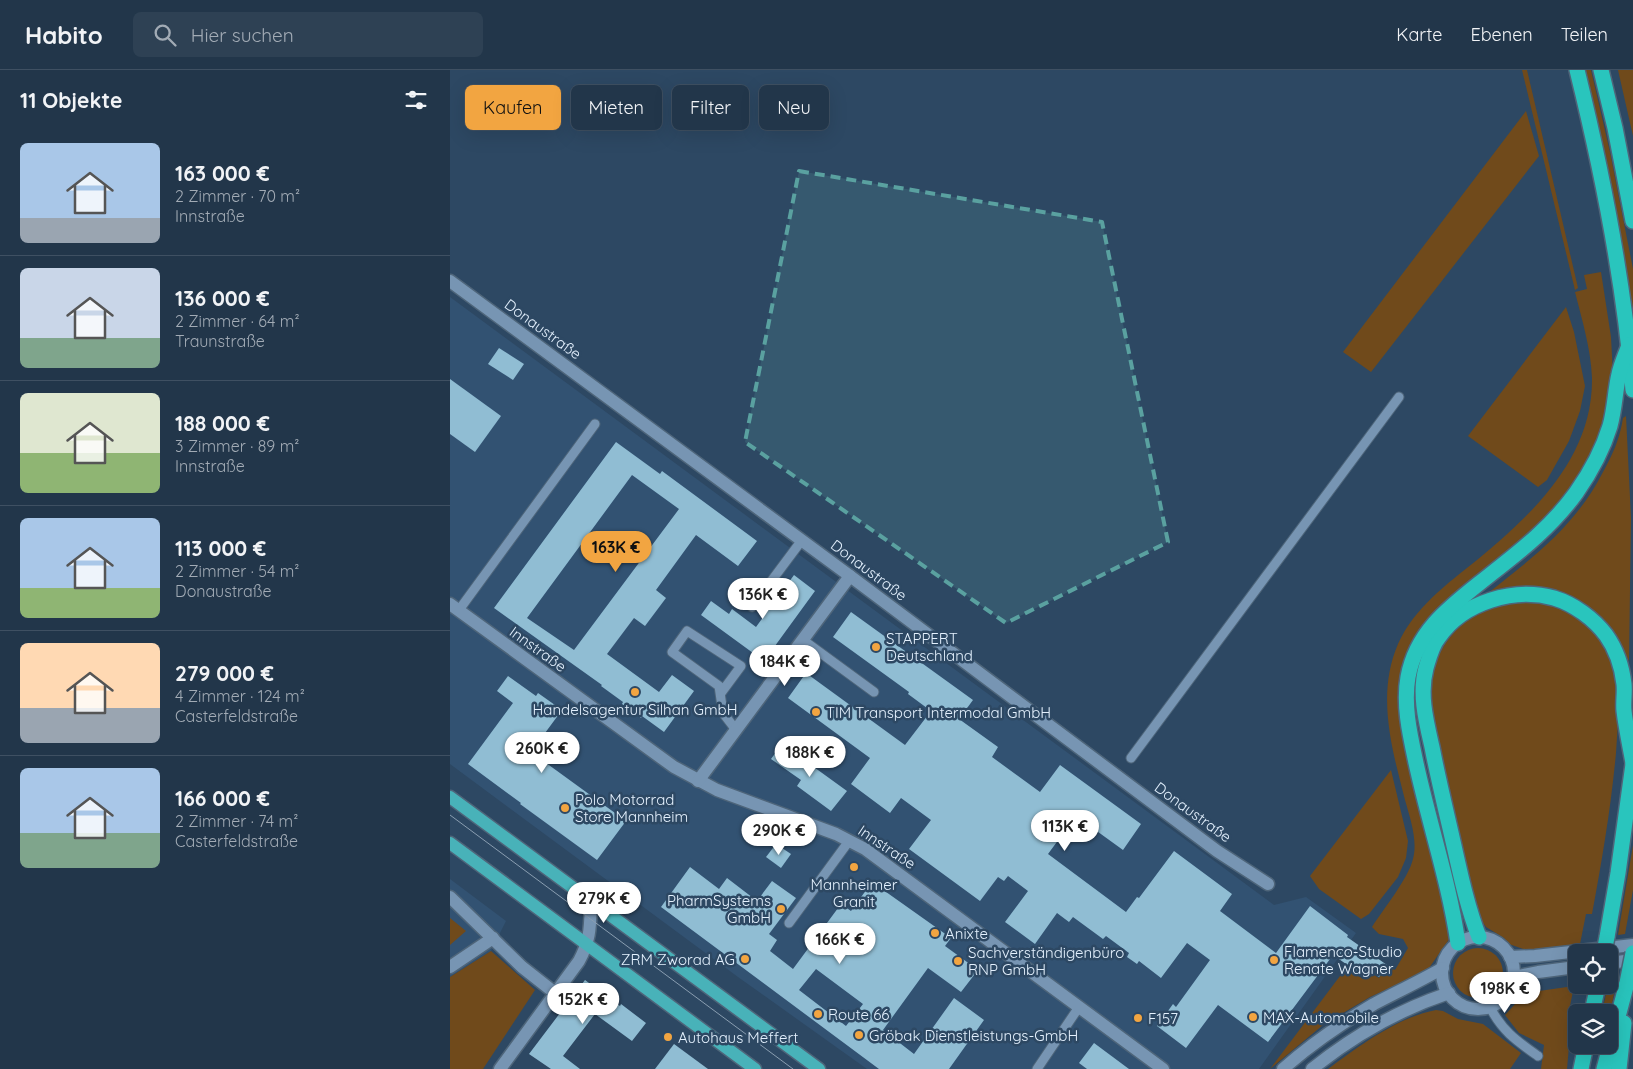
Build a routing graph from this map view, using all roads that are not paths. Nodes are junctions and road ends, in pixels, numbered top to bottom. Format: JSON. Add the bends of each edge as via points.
{"nodes":[{"id":1,"x":1577,"y":70,"type":"edge"},
{"id":2,"x":1601,"y":70,"type":"edge"},
{"id":3,"x":1633,"y":221,"type":"edge"},
{"id":4,"x":450,"y":281,"type":"edge"},
{"id":5,"x":1629,"y":345,"type":"junction"},
{"id":6,"x":1633,"y":390,"type":"edge"},
{"id":7,"x":1398,"y":397,"type":"dead end"},
{"id":8,"x":595,"y":424,"type":"dead end"},
{"id":9,"x":802,"y":540,"type":"junction"},
{"id":10,"x":850,"y":576,"type":"junction"},
{"id":11,"x":455,"y":607,"type":"edge"},
{"id":12,"x":752,"y":607,"type":"dead end"},
{"id":13,"x":803,"y":640,"type":"junction"},
{"id":14,"x":874,"y":692,"type":"dead end"},
{"id":15,"x":722,"y":693,"type":"junction"},
{"id":16,"x":736,"y":730,"type":"junction"},
{"id":17,"x":1131,"y":758,"type":"dead end"},
{"id":18,"x":1633,"y":764,"type":"edge"},
{"id":19,"x":698,"y":781,"type":"junction"},
{"id":20,"x":450,"y":797,"type":"edge"},
{"id":21,"x":849,"y":841,"type":"junction"},
{"id":22,"x":450,"y":843,"type":"edge"},
{"id":23,"x":1268,"y":884,"type":"dead end"},
{"id":24,"x":450,"y":897,"type":"edge"},
{"id":25,"x":591,"y":901,"type":"junction"},
{"id":26,"x":789,"y":923,"type":"dead end"},
{"id":27,"x":1479,"y":937,"type":"junction"},
{"id":28,"x":493,"y":938,"type":"junction"},
{"id":29,"x":1458,"y":943,"type":"junction"},
{"id":30,"x":1606,"y":944,"type":"edge"},
{"id":31,"x":587,"y":945,"type":"junction"},
{"id":32,"x":1633,"y":945,"type":"edge"},
{"id":33,"x":1633,"y":953,"type":"edge"},
{"id":34,"x":1510,"y":956,"type":"junction"},
{"id":35,"x":1633,"y":960,"type":"edge"},
{"id":36,"x":1618,"y":962,"type":"edge"},
{"id":37,"x":450,"y":967,"type":"edge"},
{"id":38,"x":1443,"y":968,"type":"junction"},
{"id":39,"x":1568,"y":968,"type":"edge"},
{"id":40,"x":1514,"y":977,"type":"junction"},
{"id":41,"x":1627,"y":983,"type":"junction"},
{"id":42,"x":555,"y":993,"type":"junction"},
{"id":43,"x":1449,"y":994,"type":"junction"},
{"id":44,"x":1079,"y":1007,"type":"junction"},
{"id":45,"x":1490,"y":1007,"type":"junction"},
{"id":46,"x":1584,"y":1054,"type":"edge"},
{"id":47,"x":1538,"y":1056,"type":"dead end"},
{"id":48,"x":500,"y":1069,"type":"edge"},
{"id":49,"x":755,"y":1069,"type":"edge"},
{"id":50,"x":819,"y":1069,"type":"edge"},
{"id":51,"x":1037,"y":1069,"type":"edge"},
{"id":52,"x":1163,"y":1069,"type":"edge"},
{"id":53,"x":1283,"y":1069,"type":"edge"},
{"id":54,"x":1312,"y":1069,"type":"edge"},
{"id":55,"x":1582,"y":1069,"type":"edge"},
{"id":56,"x":1604,"y":1069,"type":"edge"},
{"id":57,"x":1619,"y":1069,"type":"edge"}],
"edges":[{"from":1,"to":5,"type":"highway","via":[[1605,197]]},
{"from":2,"to":3,"type":"highway"},
{"from":4,"to":9,"type":"street","name":"Donaustraße"},
{"from":5,"to":6,"type":"highway"},
{"from":5,"to":29,"type":"highway","via":[[1619,373],[1610,427],[1575,494],[1554,520],[1433,624],[1416,651],[1408,677],[1410,732]]},
{"from":7,"to":17,"type":"lane"},
{"from":8,"to":11,"type":"lane"},
{"from":9,"to":10,"type":"street","name":"Donaustraße"},
{"from":9,"to":12,"type":"lane"},
{"from":10,"to":13,"type":"street"},
{"from":10,"to":23,"type":"street","name":"Donaustraße","via":[[1209,845]]},
{"from":11,"to":19,"type":"street","name":"Innstraße","via":[[674,767]]},
{"from":13,"to":14,"type":"lane"},
{"from":13,"to":16,"type":"street"},
{"from":15,"to":15,"type":"lane","via":[[719,686],[672,652],[687,631],[742,666]]},
{"from":15,"to":16,"type":"lane","via":[[723,713]]},
{"from":16,"to":19,"type":"street"},
{"from":18,"to":27,"type":"highway","via":[[1624,709],[1624,686],[1615,652],[1595,622],[1575,608],[1554,598],[1510,596],[1469,610],[1438,637],[1425,670],[1425,713],[1466,896]]},
{"from":18,"to":30,"type":"highway","bridge":true},
{"from":19,"to":21,"type":"street","name":"Innstraße"},
{"from":20,"to":25,"type":"main road"},
{"from":21,"to":26,"type":"lane"},
{"from":21,"to":44,"type":"street","name":"Innstraße","via":[[878,858]]},
{"from":22,"to":31,"type":"main road"},
{"from":24,"to":28,"type":"street"},
{"from":25,"to":31,"type":"street"},
{"from":25,"to":50,"type":"main road"},
{"from":27,"to":29,"type":"street"},
{"from":27,"to":34,"type":"street","via":[[1502,946]]},
{"from":28,"to":37,"type":"street"},
{"from":28,"to":42,"type":"street"},
{"from":29,"to":38,"type":"street","via":[[1445,959]]},
{"from":31,"to":42,"type":"street"},
{"from":31,"to":49,"type":"main road"},
{"from":32,"to":34,"type":"street"},
{"from":33,"to":41,"type":"highway","bridge":true},
{"from":34,"to":40,"type":"street"},
{"from":35,"to":36,"type":"street"},
{"from":38,"to":43,"type":"street","via":[[1443,982]]},
{"from":38,"to":53,"type":"street","via":[[1338,1027]]},
{"from":39,"to":40,"type":"street"},
{"from":40,"to":45,"type":"street","via":[[1502,1000]]},
{"from":41,"to":56,"type":"highway"},
{"from":41,"to":57,"type":"highway"},
{"from":42,"to":48,"type":"street"},
{"from":43,"to":45,"type":"street","via":[[1471,1008]]},
{"from":43,"to":54,"type":"street","via":[[1412,1007],[1367,1030]]},
{"from":44,"to":51,"type":"lane"},
{"from":44,"to":52,"type":"street","name":"Innstraße"},
{"from":45,"to":47,"type":"lane","via":[[1510,1036]]},
{"from":46,"to":55,"type":"highway"}]}
